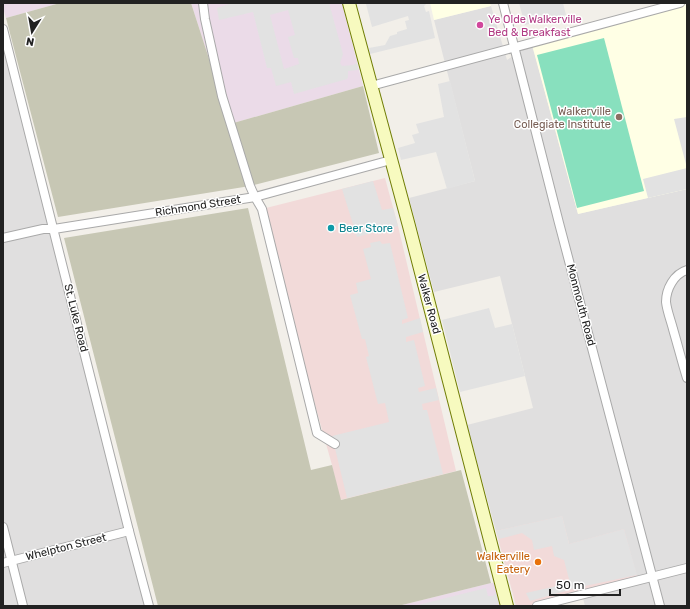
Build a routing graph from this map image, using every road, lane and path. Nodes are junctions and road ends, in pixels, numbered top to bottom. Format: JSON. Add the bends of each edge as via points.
{"nodes":[{"id":1,"x":203,"y":3,"type":"edge"},
{"id":2,"x":349,"y":3,"type":"edge"},
{"id":3,"x":503,"y":3,"type":"edge"},
{"id":4,"x":680,"y":3,"type":"edge"},
{"id":5,"x":659,"y":6,"type":"edge"},
{"id":6,"x":3,"y":29,"type":"edge"},
{"id":7,"x":514,"y":47,"type":"junction"},
{"id":8,"x":371,"y":86,"type":"junction"},
{"id":9,"x":391,"y":160,"type":"junction"},
{"id":10,"x":255,"y":197,"type":"junction"},
{"id":11,"x":54,"y":229,"type":"junction"},
{"id":12,"x":3,"y":238,"type":"edge"},
{"id":13,"x":687,"y":270,"type":"edge"},
{"id":14,"x":687,"y":378,"type":"edge"},
{"id":15,"x":335,"y":444,"type":"dead end"},
{"id":16,"x":3,"y":527,"type":"edge"},
{"id":17,"x":129,"y":531,"type":"junction"},
{"id":18,"x":12,"y":561,"type":"junction"},
{"id":19,"x":3,"y":563,"type":"edge"},
{"id":20,"x":687,"y":568,"type":"edge"},
{"id":21,"x":652,"y":577,"type":"junction"},
{"id":22,"x":23,"y":606,"type":"edge"},
{"id":23,"x":150,"y":606,"type":"edge"},
{"id":24,"x":506,"y":606,"type":"edge"},
{"id":25,"x":537,"y":606,"type":"edge"},
{"id":26,"x":660,"y":606,"type":"edge"}],
"edges":[{"from":1,"to":10,"type":"street","via":[[222,96]]},
{"from":2,"to":8,"type":"main road","name":"Walker Road"},
{"from":3,"to":7,"type":"street","name":"Monmouth Road"},
{"from":4,"to":5,"type":"street"},
{"from":5,"to":7,"type":"street"},
{"from":6,"to":11,"type":"street","name":"St. Luke Road"},
{"from":7,"to":8,"type":"street"},
{"from":7,"to":21,"type":"street","name":"Monmouth Road"},
{"from":8,"to":9,"type":"main road","name":"Walker Road"},
{"from":9,"to":10,"type":"street","name":"Richmond Street"},
{"from":9,"to":24,"type":"main road","name":"Walker Road"},
{"from":10,"to":11,"type":"street","name":"Richmond Street"},
{"from":10,"to":15,"type":"street","via":[[262,210],[317,433]]},
{"from":11,"to":12,"type":"street","name":"Richmond Street","via":[[42,229]]},
{"from":11,"to":17,"type":"street","name":"St. Luke Road"},
{"from":13,"to":14,"type":"street","via":[[674,278],[668,289],[666,302]]},
{"from":16,"to":18,"type":"street"},
{"from":17,"to":18,"type":"street","name":"Whelpton Street"},
{"from":17,"to":23,"type":"street","name":"St. Luke Road"},
{"from":18,"to":19,"type":"street","name":"Whelpton Street"},
{"from":18,"to":22,"type":"street"},
{"from":20,"to":21,"type":"street"},
{"from":21,"to":25,"type":"street"},
{"from":21,"to":26,"type":"street","name":"Monmouth Road"}]}
